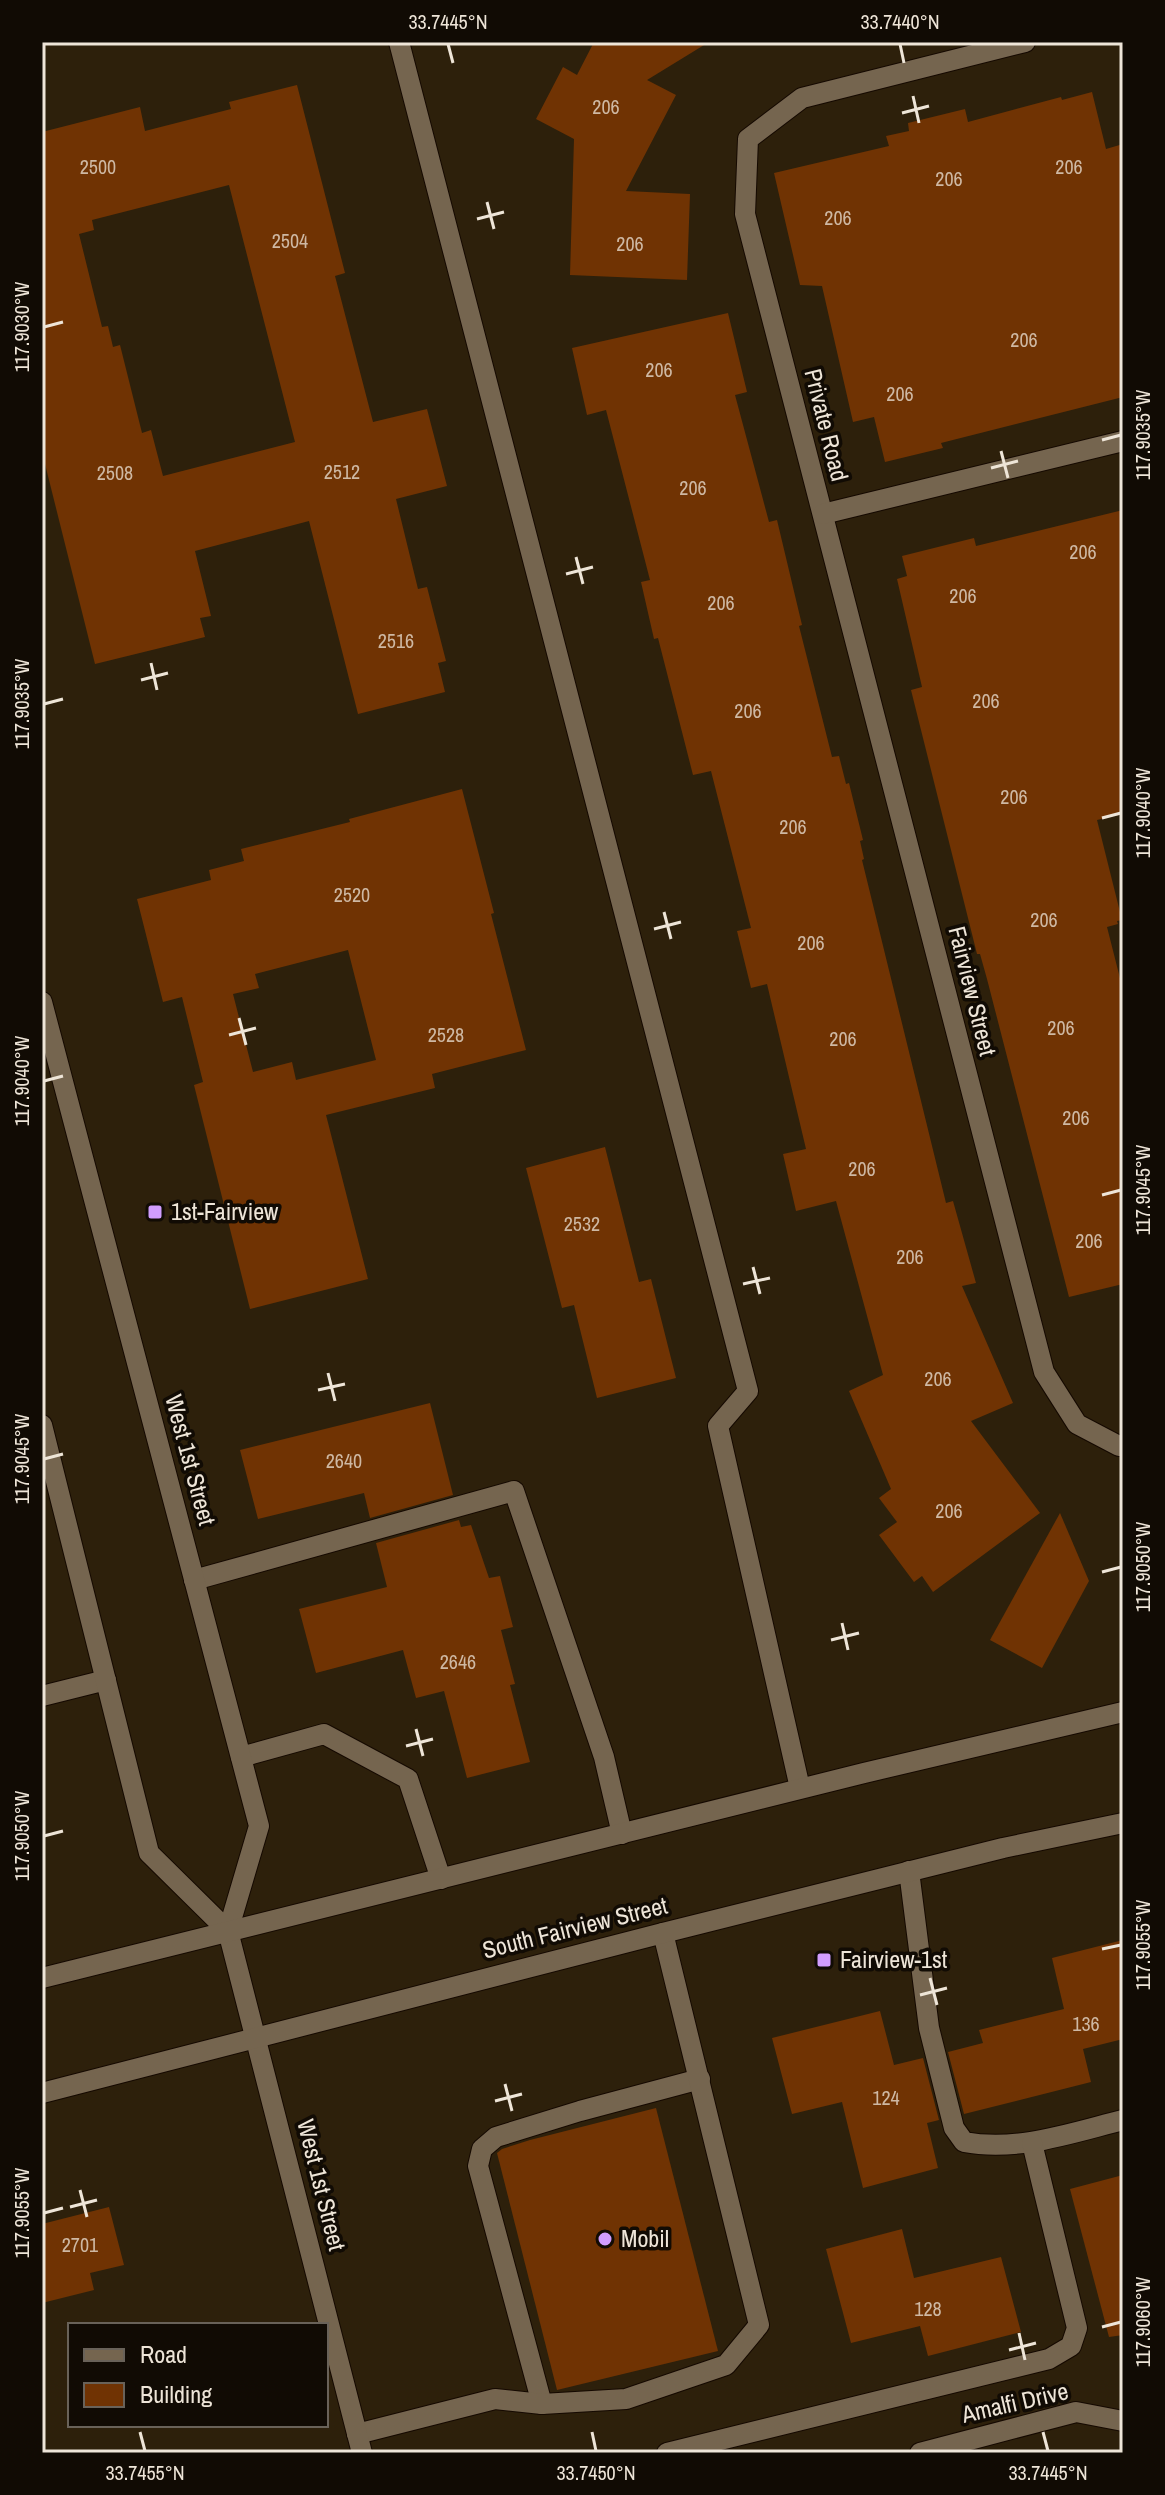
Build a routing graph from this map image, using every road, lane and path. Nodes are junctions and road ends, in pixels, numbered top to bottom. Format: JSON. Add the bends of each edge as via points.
{"nodes":[{"id":1,"x":399,"y":42,"type":"edge"},
{"id":2,"x":1025,"y":42,"type":"edge"},
{"id":3,"x":1123,"y":441,"type":"edge"},
{"id":4,"x":823,"y":514,"type":"junction"},
{"id":5,"x":42,"y":1002,"type":"edge"},
{"id":6,"x":42,"y":1425,"type":"edge"},
{"id":7,"x":1123,"y":1445,"type":"edge"},
{"id":8,"x":194,"y":1580,"type":"junction"},
{"id":9,"x":106,"y":1680,"type":"junction"},
{"id":10,"x":42,"y":1696,"type":"edge"},
{"id":11,"x":1123,"y":1712,"type":"edge"},
{"id":12,"x":241,"y":1757,"type":"junction"},
{"id":13,"x":800,"y":1788,"type":"junction"},
{"id":14,"x":1123,"y":1823,"type":"edge"},
{"id":15,"x":622,"y":1834,"type":"junction"},
{"id":16,"x":909,"y":1871,"type":"junction"},
{"id":17,"x":441,"y":1879,"type":"junction"},
{"id":18,"x":228,"y":1931,"type":"junction"},
{"id":19,"x":663,"y":1933,"type":"junction"},
{"id":20,"x":42,"y":1978,"type":"edge"},
{"id":21,"x":255,"y":2036,"type":"junction"},
{"id":22,"x":700,"y":2079,"type":"junction"},
{"id":23,"x":42,"y":2093,"type":"edge"},
{"id":24,"x":1123,"y":2120,"type":"edge"},
{"id":25,"x":1032,"y":2143,"type":"junction"},
{"id":26,"x":542,"y":2404,"type":"junction"},
{"id":27,"x":1123,"y":2421,"type":"edge"},
{"id":28,"x":360,"y":2443,"type":"edge"},
{"id":29,"x":667,"y":2453,"type":"edge"},
{"id":30,"x":920,"y":2453,"type":"edge"}],
"edges":[{"from":1,"to":13,"type":"main road","via":[[748,1391],[718,1426]]},
{"from":2,"to":4,"type":"main road","name":"Private Road","via":[[802,98],[748,139],[745,214]]},
{"from":3,"to":4,"type":"main road","name":"Private Road"},
{"from":4,"to":7,"type":"main road","name":"Fairview Street","via":[[1044,1372],[1077,1424]]},
{"from":5,"to":8,"type":"main road","name":"West 1st Street"},
{"from":6,"to":9,"type":"main road"},
{"from":8,"to":12,"type":"main road","name":"West 1st Street"},
{"from":8,"to":15,"type":"main road","via":[[514,1491],[604,1757]]},
{"from":9,"to":10,"type":"main road"},
{"from":9,"to":18,"type":"main road","via":[[149,1853]]},
{"from":11,"to":13,"type":"main road"},
{"from":12,"to":17,"type":"main road","via":[[324,1734],[408,1779]]},
{"from":12,"to":18,"type":"main road","name":"West 1st Street","via":[[259,1826]]},
{"from":13,"to":15,"type":"main road"},
{"from":14,"to":16,"type":"main road","name":"South Fairview Street"},
{"from":15,"to":17,"type":"main road"},
{"from":16,"to":19,"type":"main road","name":"South Fairview Street"},
{"from":16,"to":25,"type":"main road","via":[[929,2028],[954,2128],[964,2142],[979,2145]]},
{"from":17,"to":18,"type":"main road"},
{"from":18,"to":20,"type":"main road"},
{"from":18,"to":21,"type":"main road","name":"West 1st Street"},
{"from":19,"to":21,"type":"main road","name":"South Fairview Street"},
{"from":19,"to":22,"type":"main road"},
{"from":21,"to":23,"type":"main road","name":"South Fairview Street"},
{"from":21,"to":28,"type":"main road","name":"West 1st Street"},
{"from":22,"to":26,"type":"main road","via":[[496,2137],[482,2149],[478,2166]]},
{"from":22,"to":26,"type":"main road","via":[[759,2325],[726,2365],[626,2399]]},
{"from":24,"to":25,"type":"main road"},
{"from":25,"to":29,"type":"main road","via":[[1077,2328],[1071,2346],[1049,2359]]},
{"from":26,"to":28,"type":"main road","via":[[495,2399]]},
{"from":27,"to":30,"type":"main road","name":"Amalfi Drive","via":[[1076,2412]]}]}
